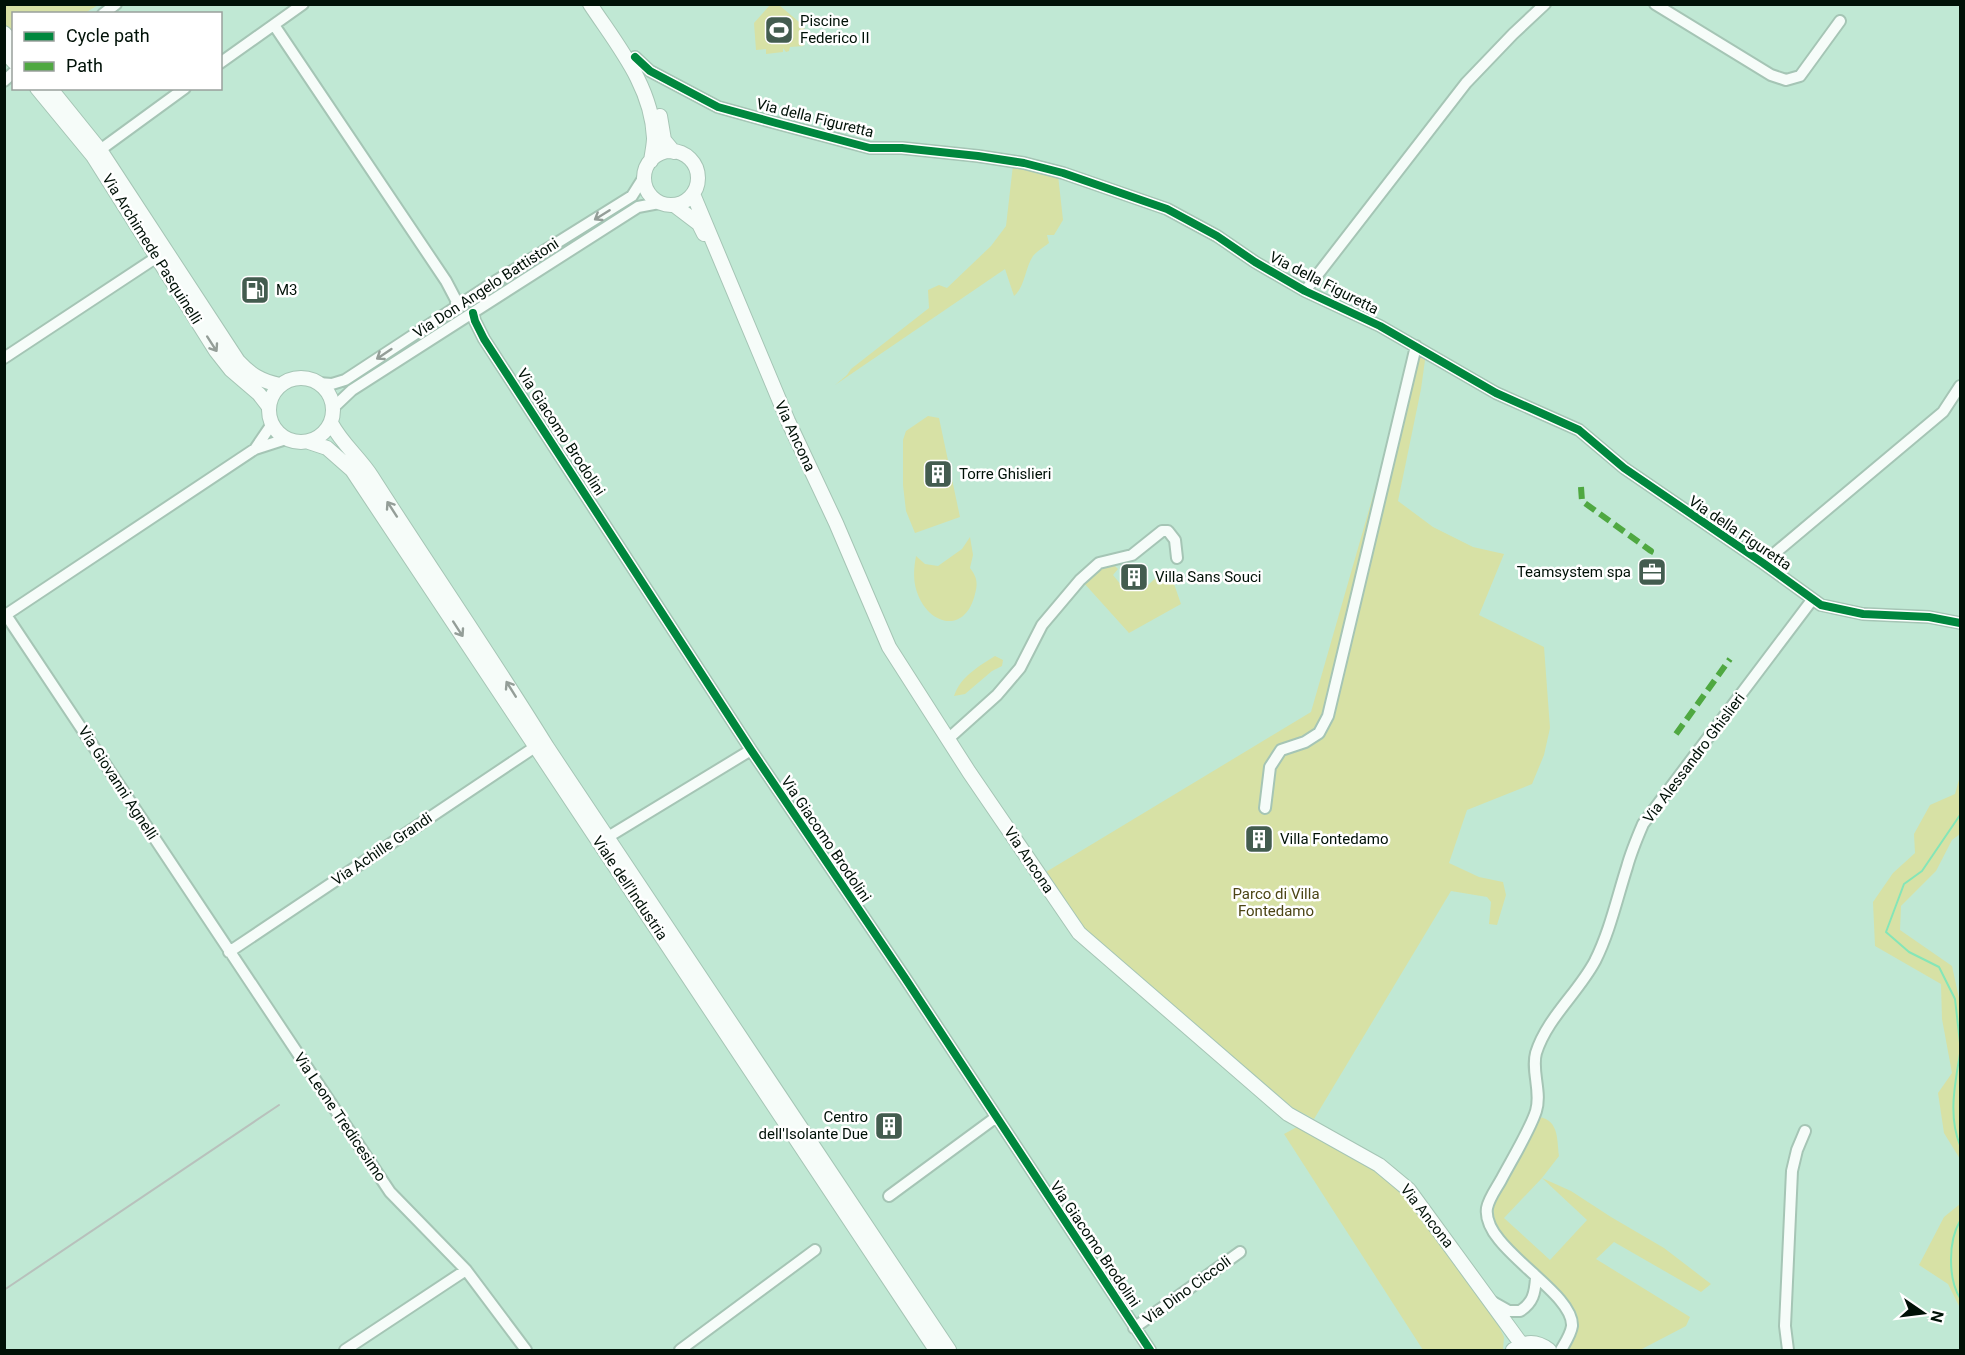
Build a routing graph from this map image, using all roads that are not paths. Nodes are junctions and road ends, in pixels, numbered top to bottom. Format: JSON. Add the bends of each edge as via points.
{"nodes":[{"id":1,"x":303,"y":4,"type":"edge"},
{"id":2,"x":590,"y":4,"type":"edge"},
{"id":3,"x":600,"y":4,"type":"edge"},
{"id":4,"x":1545,"y":4,"type":"edge"},
{"id":5,"x":1655,"y":4,"type":"edge"},
{"id":6,"x":1840,"y":21,"type":"dead end"},
{"id":7,"x":274,"y":25,"type":"junction"},
{"id":8,"x":635,"y":57,"type":"junction"},
{"id":9,"x":222,"y":62,"type":"edge"},
{"id":10,"x":39,"y":90,"type":"edge"},
{"id":11,"x":52,"y":90,"type":"edge"},
{"id":12,"x":182,"y":90,"type":"edge"},
{"id":13,"x":100,"y":150,"type":"junction"},
{"id":14,"x":674,"y":152,"type":"junction"},
{"id":15,"x":651,"y":161,"type":"junction"},
{"id":16,"x":644,"y":177,"type":"junction"},
{"id":17,"x":693,"y":194,"type":"junction"},
{"id":18,"x":659,"y":203,"type":"junction"},
{"id":19,"x":674,"y":205,"type":"junction"},
{"id":20,"x":157,"y":257,"type":"junction"},
{"id":21,"x":724,"y":267,"type":"junction"},
{"id":22,"x":1305,"y":291,"type":"junction"},
{"id":23,"x":461,"y":303,"type":"junction"},
{"id":24,"x":469,"y":316,"type":"junction"},
{"id":25,"x":1416,"y":346,"type":"junction"},
{"id":26,"x":4,"y":358,"type":"edge"},
{"id":27,"x":318,"y":383,"type":"junction"},
{"id":28,"x":280,"y":386,"type":"junction"},
{"id":29,"x":1960,"y":386,"type":"edge"},
{"id":30,"x":269,"y":406,"type":"junction"},
{"id":31,"x":333,"y":408,"type":"junction"},
{"id":32,"x":331,"y":423,"type":"junction"},
{"id":33,"x":272,"y":424,"type":"junction"},
{"id":34,"x":286,"y":439,"type":"junction"},
{"id":35,"x":309,"y":442,"type":"junction"},
{"id":36,"x":255,"y":449,"type":"junction"},
{"id":37,"x":1177,"y":558,"type":"dead end"},
{"id":38,"x":1763,"y":563,"type":"junction"},
{"id":39,"x":1812,"y":600,"type":"junction"},
{"id":40,"x":5,"y":616,"type":"edge"},
{"id":41,"x":1960,"y":623,"type":"edge"},
{"id":42,"x":948,"y":739,"type":"junction"},
{"id":43,"x":534,"y":747,"type":"junction"},
{"id":44,"x":751,"y":750,"type":"junction"},
{"id":45,"x":1265,"y":808,"type":"dead end"},
{"id":46,"x":608,"y":837,"type":"junction"},
{"id":47,"x":229,"y":951,"type":"junction"},
{"id":48,"x":995,"y":1118,"type":"junction"},
{"id":49,"x":1805,"y":1131,"type":"dead end"},
{"id":50,"x":889,"y":1196,"type":"dead end"},
{"id":51,"x":815,"y":1250,"type":"dead end"},
{"id":52,"x":1240,"y":1252,"type":"dead end"},
{"id":53,"x":466,"y":1270,"type":"junction"},
{"id":54,"x":1536,"y":1278,"type":"junction"},
{"id":55,"x":1492,"y":1302,"type":"junction"},
{"id":56,"x":1134,"y":1328,"type":"junction"},
{"id":57,"x":1568,"y":1336,"type":"junction"},
{"id":58,"x":1516,"y":1348,"type":"edge"},
{"id":59,"x":1545,"y":1348,"type":"edge"},
{"id":60,"x":345,"y":1350,"type":"edge"},
{"id":61,"x":526,"y":1350,"type":"edge"},
{"id":62,"x":680,"y":1350,"type":"edge"},
{"id":63,"x":936,"y":1350,"type":"edge"},
{"id":64,"x":949,"y":1350,"type":"edge"},
{"id":65,"x":1150,"y":1350,"type":"edge"},
{"id":66,"x":1561,"y":1350,"type":"edge"},
{"id":67,"x":1788,"y":1350,"type":"edge"}],
"edges":[{"from":1,"to":7,"type":"street"},
{"from":2,"to":15,"type":"main road","via":[[640,81],[654,139]]},
{"from":3,"to":8,"type":"main road","name":"Via Ancona"},
{"from":4,"to":22,"type":"street","via":[[1467,83]]},
{"from":5,"to":6,"type":"street","via":[[1771,75],[1786,80],[1800,76]]},
{"from":7,"to":9,"type":"street"},
{"from":7,"to":23,"type":"street"},
{"from":8,"to":14,"type":"main road","name":"Via Ancona","via":[[649,79],[664,140]]},
{"from":8,"to":22,"type":"street","name":"Via della Figuretta","via":[[650,71],[718,106],[776,123],[870,148],[902,148],[1024,163],[1130,195],[1167,209]]},
{"from":10,"to":20,"type":"main road","name":"Via Archimede Pasquinelli","via":[[93,156]]},
{"from":11,"to":13,"type":"main road","name":"Via Archimede Pasquinelli"},
{"from":12,"to":13,"type":"street"},
{"from":13,"to":28,"type":"main road","name":"Via Archimede Pasquinelli","via":[[238,361],[250,375]]},
{"from":14,"to":15,"type":"main road","via":[[661,153]]},
{"from":14,"to":17,"type":"main road","name":"Via Ancona","via":[[686,156],[694,165],[698,177]]},
{"from":15,"to":16,"type":"main road"},
{"from":16,"to":18,"type":"main road","via":[[648,192]]},
{"from":16,"to":23,"type":"street","name":"Via Don Angelo Battistoni","one_way":true,"via":[[632,196]]},
{"from":17,"to":19,"type":"main road"},
{"from":17,"to":21,"type":"main road","name":"Via Ancona"},
{"from":18,"to":19,"type":"main road","name":"Via Ancona"},
{"from":18,"to":24,"type":"street","name":"Via Don Angelo Battistoni","via":[[638,207]]},
{"from":19,"to":21,"type":"main road","name":"Via Ancona","via":[[699,224]]},
{"from":20,"to":26,"type":"street"},
{"from":20,"to":30,"type":"main road","name":"Via Archimede Pasquinelli","one_way":true,"via":[[216,351]]},
{"from":21,"to":42,"type":"main road","name":"Via Ancona","via":[[889,647]]},
{"from":22,"to":25,"type":"street","name":"Via della Figuretta"},
{"from":23,"to":27,"type":"street","name":"Via Don Angelo Battistoni","one_way":true,"via":[[345,380]]},
{"from":24,"to":31,"type":"street","name":"Via Don Angelo Battistoni","via":[[352,390]]},
{"from":24,"to":44,"type":"street","name":"Via Giacomo Brodolini"},
{"from":25,"to":38,"type":"street","name":"Via della Figuretta","via":[[1496,393],[1579,430],[1624,468]]},
{"from":25,"to":45,"type":"street","via":[[1328,716],[1319,733],[1281,750],[1269,767]]},
{"from":27,"to":28,"type":"main road","name":"Via Don Angelo Battistoni","via":[[299,378]]},
{"from":27,"to":31,"type":"main road","via":[[331,398]]},
{"from":28,"to":30,"type":"main road"},
{"from":29,"to":38,"type":"street","via":[[1943,412]]},
{"from":30,"to":33,"type":"main road"},
{"from":31,"to":32,"type":"main road"},
{"from":32,"to":35,"type":"main road","via":[[326,432]]},
{"from":46,"to":32,"type":"main road","name":"Viale dell'Industria","one_way":true,"via":[[367,468],[339,438]]},
{"from":33,"to":34,"type":"main road"},
{"from":33,"to":36,"type":"street"},
{"from":34,"to":35,"type":"main road"},
{"from":34,"to":36,"type":"street"},
{"from":35,"to":43,"type":"main road","name":"Viale dell'Industria","one_way":true,"via":[[327,448],[352,470]]},
{"from":36,"to":40,"type":"street"},
{"from":37,"to":42,"type":"street","via":[[1175,540],[1168,531],[1162,531],[1132,555],[1099,563],[1042,625],[1020,668],[997,695]]},
{"from":38,"to":39,"type":"street","name":"Via della Figuretta"},
{"from":39,"to":41,"type":"street","name":"Via della Figuretta","via":[[1863,614],[1929,617]]},
{"from":39,"to":54,"type":"street","name":"Via Alessandro Ghislieri","via":[[1643,824],[1594,962],[1536,1053],[1536,1112],[1490,1199],[1487,1216],[1494,1234]]},
{"from":40,"to":47,"type":"street","name":"Via Giovanni Agnelli"},
{"from":42,"to":55,"type":"main road","name":"Via Ancona","via":[[1079,933],[1288,1114],[1379,1165],[1403,1184]]},
{"from":43,"to":47,"type":"street","name":"Via Achille Grandi"},
{"from":43,"to":63,"type":"main road","name":"Viale dell'Industria"},
{"from":44,"to":46,"type":"street","name":"Viale dell'Industria"},
{"from":44,"to":48,"type":"street","name":"Via Giacomo Brodolini"},
{"from":46,"to":64,"type":"main road","name":"Viale dell'Industria"},
{"from":47,"to":53,"type":"street","name":"Via Leone Tredicesimo","via":[[390,1192]]},
{"from":48,"to":50,"type":"street"},
{"from":48,"to":56,"type":"street","name":"Via Giacomo Brodolini"},
{"from":49,"to":67,"type":"street","via":[[1792,1171],[1785,1326]]},
{"from":51,"to":62,"type":"street"},
{"from":52,"to":56,"type":"street","name":"Via Dino Ciccoli"},
{"from":53,"to":60,"type":"street"},
{"from":53,"to":61,"type":"street","name":"Via Leone Tredicesimo"},
{"from":54,"to":55,"type":"street","via":[[1532,1301],[1520,1311],[1509,1311]]},
{"from":54,"to":57,"type":"street","name":"Via Alessandro Ghislieri","via":[[1570,1315],[1572,1328]]},
{"from":55,"to":58,"type":"main road","name":"Via Ancona"},
{"from":56,"to":65,"type":"street","name":"Via Giacomo Brodolini"},
{"from":57,"to":59,"type":"street"},
{"from":57,"to":66,"type":"street"},
{"from":58,"to":59,"type":"main road","name":"Via Ancona","via":[[1531,1343]]}]}
